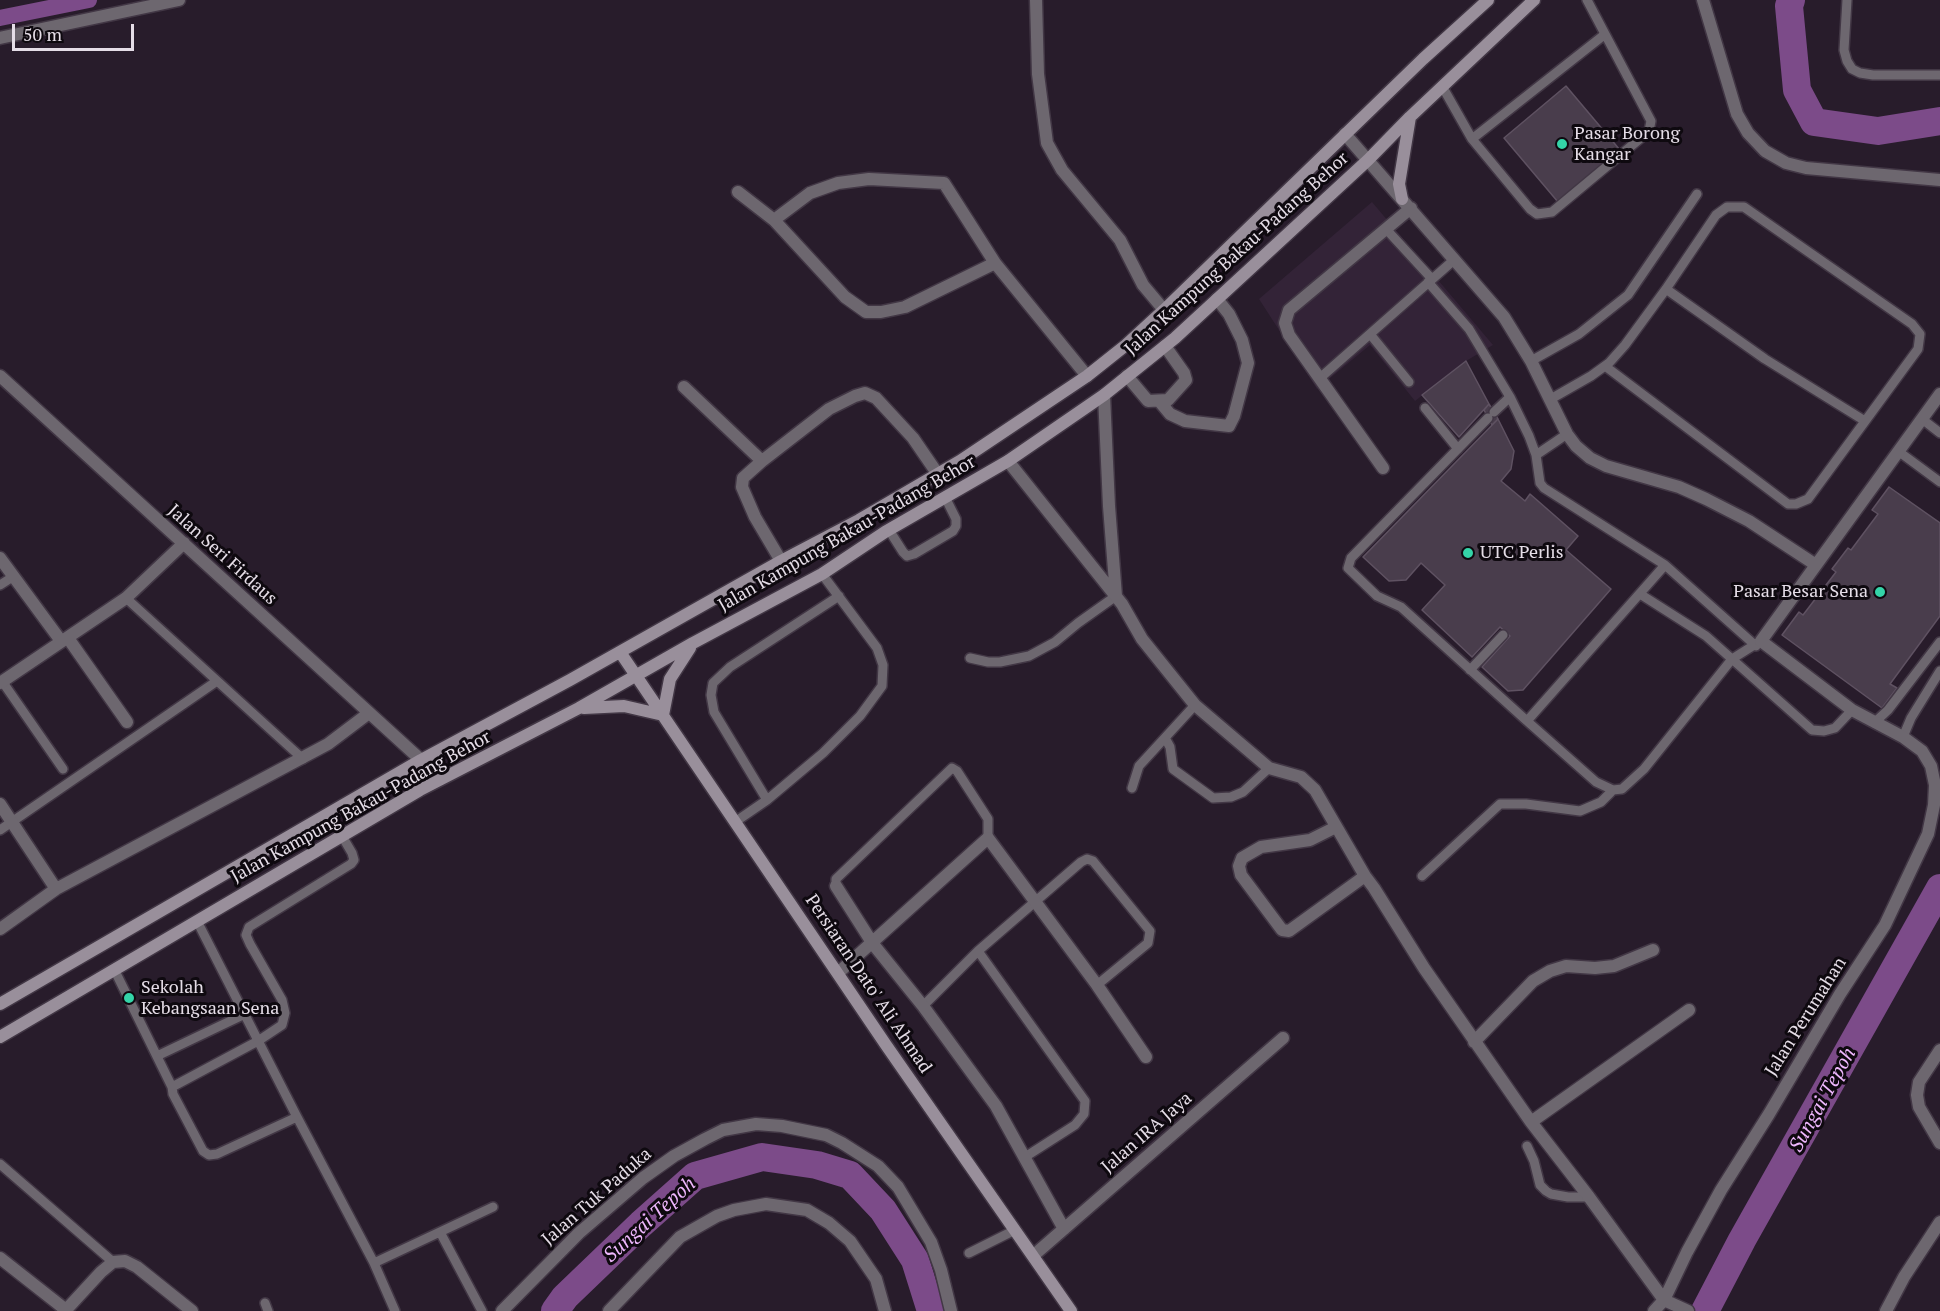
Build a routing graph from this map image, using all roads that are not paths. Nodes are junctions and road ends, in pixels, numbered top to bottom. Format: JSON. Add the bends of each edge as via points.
{"nodes":[{"id":1,"x":179,"y":0,"type":"edge"},
{"id":2,"x":1036,"y":0,"type":"edge"},
{"id":3,"x":1488,"y":0,"type":"edge"},
{"id":4,"x":1534,"y":0,"type":"edge"},
{"id":5,"x":1587,"y":0,"type":"edge"},
{"id":6,"x":1703,"y":0,"type":"edge"},
{"id":7,"x":1847,"y":0,"type":"edge"},
{"id":8,"x":1604,"y":35,"type":"junction"},
{"id":9,"x":0,"y":39,"type":"edge"},
{"id":10,"x":1940,"y":75,"type":"edge"},
{"id":11,"x":1442,"y":86,"type":"junction"},
{"id":12,"x":1410,"y":117,"type":"junction"},
{"id":13,"x":1345,"y":134,"type":"junction"},
{"id":14,"x":1472,"y":140,"type":"junction"},
{"id":15,"x":1368,"y":160,"type":"junction"},
{"id":16,"x":1940,"y":180,"type":"edge"},
{"id":17,"x":738,"y":192,"type":"dead end"},
{"id":18,"x":1697,"y":194,"type":"dead end"},
{"id":19,"x":1406,"y":203,"type":"junction"},
{"id":20,"x":774,"y":220,"type":"junction"},
{"id":21,"x":1386,"y":229,"type":"junction"},
{"id":22,"x":1455,"y":259,"type":"junction"},
{"id":23,"x":995,"y":263,"type":"junction"},
{"id":24,"x":1430,"y":280,"type":"junction"},
{"id":25,"x":1666,"y":289,"type":"junction"},
{"id":26,"x":1216,"y":299,"type":"junction"},
{"id":27,"x":1164,"y":310,"type":"junction"},
{"id":28,"x":1370,"y":334,"type":"junction"},
{"id":29,"x":1165,"y":346,"type":"junction"},
{"id":30,"x":1531,"y":361,"type":"junction"},
{"id":31,"x":1605,"y":366,"type":"junction"},
{"id":32,"x":0,"y":376,"type":"edge"},
{"id":33,"x":1087,"y":376,"type":"junction"},
{"id":34,"x":1127,"y":376,"type":"junction"},
{"id":35,"x":1320,"y":378,"type":"junction"},
{"id":36,"x":1408,"y":382,"type":"dead end"},
{"id":37,"x":684,"y":387,"type":"dead end"},
{"id":38,"x":1940,"y":394,"type":"edge"},
{"id":39,"x":1104,"y":395,"type":"junction"},
{"id":40,"x":1510,"y":397,"type":"junction"},
{"id":41,"x":1550,"y":400,"type":"junction"},
{"id":42,"x":1160,"y":402,"type":"junction"},
{"id":43,"x":1425,"y":408,"type":"dead end"},
{"id":44,"x":1922,"y":419,"type":"junction"},
{"id":45,"x":1865,"y":421,"type":"junction"},
{"id":46,"x":1938,"y":427,"type":"edge"},
{"id":47,"x":1567,"y":434,"type":"junction"},
{"id":48,"x":1458,"y":449,"type":"junction"},
{"id":49,"x":1898,"y":451,"type":"junction"},
{"id":50,"x":1536,"y":455,"type":"junction"},
{"id":51,"x":762,"y":461,"type":"junction"},
{"id":52,"x":1008,"y":461,"type":"junction"},
{"id":53,"x":1383,"y":468,"type":"dead end"},
{"id":54,"x":937,"y":473,"type":"junction"},
{"id":55,"x":1940,"y":482,"type":"edge"},
{"id":56,"x":945,"y":497,"type":"junction"},
{"id":57,"x":889,"y":530,"type":"junction"},
{"id":58,"x":184,"y":543,"type":"junction"},
{"id":59,"x":0,"y":558,"type":"edge"},
{"id":60,"x":782,"y":561,"type":"junction"},
{"id":61,"x":1816,"y":565,"type":"junction"},
{"id":62,"x":1665,"y":566,"type":"junction"},
{"id":63,"x":822,"y":574,"type":"junction"},
{"id":64,"x":14,"y":576,"type":"junction"},
{"id":65,"x":0,"y":585,"type":"edge"},
{"id":66,"x":1640,"y":594,"type":"junction"},
{"id":67,"x":839,"y":596,"type":"junction"},
{"id":68,"x":1116,"y":596,"type":"junction"},
{"id":69,"x":126,"y":598,"type":"junction"},
{"id":70,"x":1503,"y":635,"type":"dead end"},
{"id":71,"x":64,"y":640,"type":"junction"},
{"id":72,"x":1940,"y":642,"type":"edge"},
{"id":73,"x":693,"y":643,"type":"junction"},
{"id":74,"x":1758,"y":643,"type":"junction"},
{"id":75,"x":620,"y":652,"type":"junction"},
{"id":76,"x":970,"y":658,"type":"dead end"},
{"id":77,"x":1732,"y":659,"type":"junction"},
{"id":78,"x":1470,"y":670,"type":"junction"},
{"id":79,"x":1940,"y":671,"type":"edge"},
{"id":80,"x":636,"y":676,"type":"junction"},
{"id":81,"x":1911,"y":680,"type":"junction"},
{"id":82,"x":217,"y":681,"type":"junction"},
{"id":83,"x":1,"y":682,"type":"edge"},
{"id":84,"x":1926,"y":691,"type":"junction"},
{"id":85,"x":1196,"y":705,"type":"junction"},
{"id":86,"x":579,"y":708,"type":"junction"},
{"id":87,"x":1852,"y":710,"type":"junction"},
{"id":88,"x":369,"y":713,"type":"junction"},
{"id":89,"x":663,"y":715,"type":"junction"},
{"id":90,"x":1527,"y":721,"type":"junction"},
{"id":91,"x":126,"y":722,"type":"dead end"},
{"id":92,"x":1874,"y":723,"type":"junction"},
{"id":93,"x":1903,"y":737,"type":"junction"},
{"id":94,"x":1165,"y":738,"type":"junction"},
{"id":95,"x":303,"y":759,"type":"junction"},
{"id":96,"x":421,"y":760,"type":"junction"},
{"id":97,"x":1269,"y":768,"type":"junction"},
{"id":98,"x":63,"y":769,"type":"dead end"},
{"id":99,"x":1132,"y":788,"type":"dead end"},
{"id":100,"x":1613,"y":790,"type":"junction"},
{"id":101,"x":767,"y":800,"type":"junction"},
{"id":102,"x":0,"y":804,"type":"edge"},
{"id":103,"x":12,"y":821,"type":"junction"},
{"id":104,"x":735,"y":822,"type":"junction"},
{"id":105,"x":1336,"y":827,"type":"junction"},
{"id":106,"x":0,"y":830,"type":"edge"},
{"id":107,"x":342,"y":836,"type":"junction"},
{"id":108,"x":988,"y":838,"type":"junction"},
{"id":109,"x":1365,"y":876,"type":"junction"},
{"id":110,"x":1422,"y":876,"type":"dead end"},
{"id":111,"x":836,"y":886,"type":"joint"},
{"id":112,"x":56,"y":890,"type":"junction"},
{"id":113,"x":1036,"y":903,"type":"junction"},
{"id":114,"x":197,"y":921,"type":"junction"},
{"id":115,"x":0,"y":929,"type":"edge"},
{"id":116,"x":873,"y":944,"type":"junction"},
{"id":117,"x":1653,"y":950,"type":"dead end"},
{"id":118,"x":978,"y":951,"type":"junction"},
{"id":119,"x":114,"y":969,"type":"junction"},
{"id":120,"x":838,"y":973,"type":"junction"},
{"id":121,"x":1097,"y":985,"type":"junction"},
{"id":122,"x":0,"y":1004,"type":"edge"},
{"id":123,"x":923,"y":1006,"type":"junction"},
{"id":124,"x":1689,"y":1010,"type":"dead end"},
{"id":125,"x":245,"y":1014,"type":"junction"},
{"id":126,"x":0,"y":1037,"type":"edge"},
{"id":127,"x":1283,"y":1038,"type":"dead end"},
{"id":128,"x":258,"y":1041,"type":"junction"},
{"id":129,"x":1474,"y":1042,"type":"junction"},
{"id":130,"x":1940,"y":1050,"type":"edge"},
{"id":131,"x":157,"y":1056,"type":"junction"},
{"id":132,"x":1146,"y":1057,"type":"dead end"},
{"id":133,"x":172,"y":1087,"type":"junction"},
{"id":134,"x":297,"y":1117,"type":"junction"},
{"id":135,"x":1531,"y":1122,"type":"junction"},
{"id":136,"x":1940,"y":1143,"type":"edge"},
{"id":137,"x":1527,"y":1146,"type":"dead end"},
{"id":138,"x":1025,"y":1156,"type":"junction"},
{"id":139,"x":0,"y":1164,"type":"edge"},
{"id":140,"x":1588,"y":1197,"type":"junction"},
{"id":141,"x":493,"y":1207,"type":"dead end"},
{"id":142,"x":1940,"y":1222,"type":"edge"},
{"id":143,"x":1064,"y":1229,"type":"junction"},
{"id":144,"x":1015,"y":1230,"type":"junction"},
{"id":145,"x":440,"y":1232,"type":"junction"},
{"id":146,"x":969,"y":1253,"type":"dead end"},
{"id":147,"x":1034,"y":1255,"type":"junction"},
{"id":148,"x":0,"y":1258,"type":"edge"},
{"id":149,"x":119,"y":1262,"type":"junction"},
{"id":150,"x":374,"y":1263,"type":"junction"},
{"id":151,"x":1664,"y":1300,"type":"junction"},
{"id":152,"x":1683,"y":1308,"type":"edge"},
{"id":153,"x":65,"y":1310,"type":"edge"},
{"id":154,"x":192,"y":1311,"type":"edge"},
{"id":155,"x":395,"y":1311,"type":"edge"},
{"id":156,"x":482,"y":1311,"type":"edge"},
{"id":157,"x":502,"y":1311,"type":"edge"},
{"id":158,"x":609,"y":1311,"type":"edge"},
{"id":159,"x":885,"y":1311,"type":"edge"},
{"id":160,"x":951,"y":1311,"type":"edge"},
{"id":161,"x":1071,"y":1311,"type":"edge"},
{"id":162,"x":1654,"y":1311,"type":"edge"},
{"id":163,"x":1886,"y":1311,"type":"edge"}],
"edges":[{"from":1,"to":9,"type":"street"},
{"from":2,"to":27,"type":"street","via":[[1038,74],[1047,142],[1062,170],[1120,240],[1143,285]]},
{"from":3,"to":13,"type":"street","name":"Jalan Kampung Bakau-Padang Behor"},
{"from":4,"to":11,"type":"street","name":"Jalan Kampung Bakau-Padang Behor"},
{"from":5,"to":8,"type":"lane"},
{"from":6,"to":16,"type":"street","via":[[1737,114],[1765,151],[1786,163],[1806,168]]},
{"from":7,"to":10,"type":"lane","via":[[1845,50],[1852,69],[1872,75]]},
{"from":8,"to":14,"type":"lane"},
{"from":8,"to":14,"type":"lane","via":[[1651,121],[1649,131],[1552,212],[1537,214],[1530,209]]},
{"from":11,"to":12,"type":"street","name":"Jalan Kampung Bakau-Padang Behor"},
{"from":11,"to":14,"type":"lane"},
{"from":12,"to":15,"type":"street","name":"Jalan Kampung Bakau-Padang Behor"},
{"from":12,"to":19,"type":"street","via":[[1399,184]]},
{"from":13,"to":15,"type":"street"},
{"from":13,"to":27,"type":"street","name":"Jalan Kampung Bakau-Padang Behor"},
{"from":15,"to":19,"type":"street"},
{"from":15,"to":26,"type":"street","name":"Jalan Kampung Bakau-Padang Behor"},
{"from":17,"to":20,"type":"street"},
{"from":18,"to":30,"type":"lane","via":[[1628,295],[1580,334]]},
{"from":19,"to":21,"type":"street"},
{"from":19,"to":22,"type":"street"},
{"from":20,"to":23,"type":"street","via":[[845,297],[866,312],[905,307]]},
{"from":20,"to":23,"type":"street","via":[[810,193],[838,183],[869,179],[944,183]]},
{"from":21,"to":24,"type":"lane"},
{"from":21,"to":35,"type":"street","via":[[1288,310],[1285,323],[1289,335]]},
{"from":22,"to":24,"type":"lane"},
{"from":22,"to":30,"type":"street","via":[[1504,317]]},
{"from":23,"to":33,"type":"street"},
{"from":24,"to":28,"type":"lane"},
{"from":24,"to":40,"type":"lane","via":[[1469,329]]},
{"from":25,"to":31,"type":"lane"},
{"from":25,"to":45,"type":"lane","via":[[1765,359]]},
{"from":25,"to":45,"type":"lane","via":[[1716,215],[1727,207],[1744,207],[1912,324],[1920,334],[1918,349]]},
{"from":26,"to":29,"type":"street","name":"Jalan Kampung Bakau-Padang Behor"},
{"from":26,"to":42,"type":"street","via":[[1229,314],[1248,363],[1234,416],[1228,426],[1185,421],[1170,414]]},
{"from":27,"to":33,"type":"street","name":"Jalan Kampung Bakau-Padang Behor"},
{"from":28,"to":35,"type":"lane"},
{"from":28,"to":36,"type":"lane"},
{"from":29,"to":34,"type":"street","name":"Jalan Kampung Bakau-Padang Behor"},
{"from":29,"to":42,"type":"street","via":[[1186,380],[1168,400]]},
{"from":30,"to":41,"type":"street"},
{"from":31,"to":41,"type":"lane"},
{"from":31,"to":45,"type":"lane","via":[[1788,504],[1808,499]]},
{"from":32,"to":58,"type":"street","name":"Jalan Seri Firdaus"},
{"from":33,"to":54,"type":"street","name":"Jalan Kampung Bakau-Padang Behor"},
{"from":34,"to":39,"type":"street","name":"Jalan Kampung Bakau-Padang Behor"},
{"from":34,"to":42,"type":"street","via":[[1149,401]]},
{"from":35,"to":53,"type":"street"},
{"from":37,"to":51,"type":"street"},
{"from":38,"to":44,"type":"street"},
{"from":39,"to":52,"type":"street","name":"Jalan Kampung Bakau-Padang Behor"},
{"from":39,"to":68,"type":"street"},
{"from":40,"to":48,"type":"lane"},
{"from":40,"to":50,"type":"lane"},
{"from":41,"to":47,"type":"street"},
{"from":43,"to":48,"type":"lane"},
{"from":44,"to":46,"type":"lane"},
{"from":44,"to":49,"type":"street"},
{"from":47,"to":50,"type":"lane"},
{"from":47,"to":61,"type":"street","via":[[1576,446],[1605,466],[1679,487],[1706,499],[1749,521]]},
{"from":48,"to":78,"type":"lane","via":[[1348,564],[1350,571],[1377,596],[1401,607]]},
{"from":49,"to":55,"type":"lane"},
{"from":49,"to":61,"type":"street"},
{"from":50,"to":62,"type":"lane","via":[[1538,476],[1544,488]]},
{"from":51,"to":54,"type":"street","via":[[829,409],[865,393],[876,398],[906,430]]},
{"from":51,"to":60,"type":"street","via":[[743,478],[742,487]]},
{"from":52,"to":56,"type":"street","name":"Jalan Kampung Bakau-Padang Behor"},
{"from":52,"to":68,"type":"street"},
{"from":54,"to":60,"type":"street","name":"Jalan Kampung Bakau-Padang Behor"},
{"from":56,"to":57,"type":"street","name":"Jalan Kampung Bakau-Padang Behor"},
{"from":56,"to":57,"type":"lane","via":[[956,526],[933,543],[907,556]]},
{"from":57,"to":63,"type":"street","name":"Jalan Kampung Bakau-Padang Behor"},
{"from":58,"to":69,"type":"street"},
{"from":58,"to":88,"type":"street","name":"Jalan Seri Firdaus"},
{"from":59,"to":64,"type":"street"},
{"from":60,"to":75,"type":"street","name":"Jalan Kampung Bakau-Padang Behor"},
{"from":61,"to":74,"type":"street"},
{"from":62,"to":66,"type":"lane"},
{"from":62,"to":74,"type":"lane"},
{"from":63,"to":67,"type":"lane"},
{"from":63,"to":73,"type":"street","name":"Jalan Kampung Bakau-Padang Behor"},
{"from":64,"to":65,"type":"lane"},
{"from":64,"to":71,"type":"street"},
{"from":66,"to":77,"type":"lane","via":[[1706,636]]},
{"from":66,"to":90,"type":"lane"},
{"from":67,"to":101,"type":"lane","via":[[877,648],[884,665],[882,686],[860,716],[823,753]]},
{"from":67,"to":101,"type":"lane","via":[[730,667],[713,683],[714,712]]},
{"from":68,"to":76,"type":"lane","via":[[1055,642],[1029,656],[1000,662]]},
{"from":68,"to":85,"type":"street","via":[[1142,639]]},
{"from":69,"to":71,"type":"street"},
{"from":69,"to":82,"type":"lane"},
{"from":70,"to":78,"type":"lane"},
{"from":71,"to":83,"type":"street"},
{"from":71,"to":91,"type":"street"},
{"from":72,"to":81,"type":"lane"},
{"from":73,"to":80,"type":"street","name":"Jalan Kampung Bakau-Padang Behor"},
{"from":73,"to":89,"type":"street","via":[[670,679]]},
{"from":74,"to":77,"type":"lane"},
{"from":74,"to":87,"type":"street","name":"Jalan Perumahan"},
{"from":75,"to":80,"type":"street","name":"Persiaran Dato' Ali Ahmad"},
{"from":75,"to":96,"type":"street","name":"Jalan Kampung Bakau-Padang Behor"},
{"from":77,"to":87,"type":"lane","via":[[1812,730],[1835,728]]},
{"from":77,"to":100,"type":"lane","via":[[1644,769],[1622,789]]},
{"from":78,"to":90,"type":"lane"},
{"from":79,"to":84,"type":"lane"},
{"from":80,"to":86,"type":"street","name":"Jalan Kampung Bakau-Padang Behor"},
{"from":80,"to":89,"type":"street","name":"Persiaran Dato' Ali Ahmad"},
{"from":81,"to":84,"type":"lane"},
{"from":81,"to":92,"type":"lane"},
{"from":82,"to":95,"type":"lane"},
{"from":82,"to":103,"type":"lane"},
{"from":83,"to":98,"type":"lane"},
{"from":84,"to":93,"type":"lane"},
{"from":85,"to":94,"type":"lane"},
{"from":85,"to":97,"type":"street"},
{"from":86,"to":89,"type":"street","via":[[624,706]]},
{"from":86,"to":107,"type":"street","name":"Jalan Kampung Bakau-Padang Behor","via":[[420,790]]},
{"from":87,"to":92,"type":"street","name":"Jalan Perumahan"},
{"from":88,"to":95,"type":"street"},
{"from":88,"to":96,"type":"street","name":"Jalan Seri Firdaus"},
{"from":89,"to":104,"type":"street","name":"Persiaran Dato' Ali Ahmad"},
{"from":90,"to":100,"type":"lane","via":[[1596,782]]},
{"from":92,"to":93,"type":"street","name":"Jalan Perumahan"},
{"from":93,"to":151,"type":"street","name":"Jalan Perumahan","via":[[1922,751],[1935,785],[1928,834],[1886,925],[1721,1190]]},
{"from":94,"to":97,"type":"lane","via":[[1173,769],[1213,798],[1243,792]]},
{"from":94,"to":99,"type":"lane","via":[[1139,766]]},
{"from":95,"to":112,"type":"street"},
{"from":96,"to":122,"type":"street","name":"Jalan Kampung Bakau-Padang Behor"},
{"from":97,"to":105,"type":"street","via":[[1301,777],[1314,790]]},
{"from":100,"to":110,"type":"lane","via":[[1601,802],[1580,811],[1500,804]]},
{"from":101,"to":104,"type":"lane"},
{"from":102,"to":103,"type":"street"},
{"from":103,"to":106,"type":"lane"},
{"from":103,"to":112,"type":"street"},
{"from":104,"to":120,"type":"street","name":"Persiaran Dato' Ali Ahmad"},
{"from":105,"to":109,"type":"street"},
{"from":105,"to":109,"type":"street","via":[[1310,840],[1261,847],[1242,858],[1240,875],[1282,930],[1289,931]]},
{"from":107,"to":114,"type":"street","name":"Jalan Kampung Bakau-Padang Behor"},
{"from":107,"to":128,"type":"lane","via":[[352,853],[351,864],[249,927],[246,934],[282,1000],[285,1013],[282,1025]]},
{"from":108,"to":111,"type":"lane","via":[[988,819],[952,768],[836,879]]},
{"from":108,"to":113,"type":"street"},
{"from":108,"to":116,"type":"street"},
{"from":109,"to":129,"type":"street"},
{"from":111,"to":116,"type":"street"},
{"from":112,"to":115,"type":"street"},
{"from":113,"to":118,"type":"lane"},
{"from":113,"to":121,"type":"street"},
{"from":113,"to":121,"type":"lane","via":[[1087,859],[1093,861],[1150,931],[1148,943]]},
{"from":114,"to":119,"type":"street","name":"Jalan Kampung Bakau-Padang Behor"},
{"from":114,"to":125,"type":"lane"},
{"from":116,"to":120,"type":"street"},
{"from":116,"to":123,"type":"street"},
{"from":117,"to":129,"type":"street","via":[[1614,966],[1550,970],[1533,981]]},
{"from":118,"to":123,"type":"lane"},
{"from":118,"to":138,"type":"lane","via":[[1085,1101],[1084,1114],[1075,1125]]},
{"from":119,"to":126,"type":"street","name":"Jalan Kampung Bakau-Padang Behor"},
{"from":119,"to":131,"type":"lane"},
{"from":120,"to":144,"type":"street","name":"Persiaran Dato' Ali Ahmad"},
{"from":121,"to":132,"type":"street"},
{"from":123,"to":138,"type":"street","via":[[996,1106]]},
{"from":124,"to":135,"type":"street"},
{"from":125,"to":128,"type":"lane"},
{"from":125,"to":131,"type":"lane"},
{"from":127,"to":143,"type":"street","name":"Jalan IRA Jaya"},
{"from":128,"to":133,"type":"lane"},
{"from":128,"to":134,"type":"lane"},
{"from":129,"to":135,"type":"street"},
{"from":130,"to":136,"type":"street","via":[[1919,1082],[1917,1095],[1919,1107]]},
{"from":131,"to":133,"type":"lane"},
{"from":133,"to":134,"type":"lane","via":[[203,1151],[209,1155]]},
{"from":134,"to":150,"type":"lane"},
{"from":135,"to":140,"type":"street"},
{"from":137,"to":140,"type":"lane","via":[[1540,1185],[1546,1191]]},
{"from":138,"to":143,"type":"street"},
{"from":139,"to":149,"type":"lane"},
{"from":140,"to":151,"type":"street"},
{"from":141,"to":145,"type":"lane"},
{"from":142,"to":163,"type":"street"},
{"from":143,"to":147,"type":"street","name":"Jalan IRA Jaya"},
{"from":144,"to":146,"type":"lane"},
{"from":144,"to":147,"type":"street","name":"Persiaran Dato' Ali Ahmad"},
{"from":145,"to":150,"type":"lane"},
{"from":145,"to":156,"type":"lane"},
{"from":147,"to":161,"type":"street","name":"Persiaran Dato' Ali Ahmad"},
{"from":148,"to":153,"type":"street"},
{"from":149,"to":153,"type":"street"},
{"from":149,"to":154,"type":"street","via":[[137,1267]]},
{"from":150,"to":155,"type":"lane"},
{"from":151,"to":152,"type":"street"},
{"from":151,"to":162,"type":"street","name":"Jalan Perumahan"},
{"from":157,"to":160,"type":"street","name":"Jalan Tuk Paduka","via":[[579,1233],[643,1178],[705,1138],[756,1124],[826,1136],[878,1166],[898,1187],[931,1242]]},
{"from":158,"to":159,"type":"street","via":[[680,1237],[717,1216],[766,1204],[807,1210],[850,1241],[876,1279]]}]}
